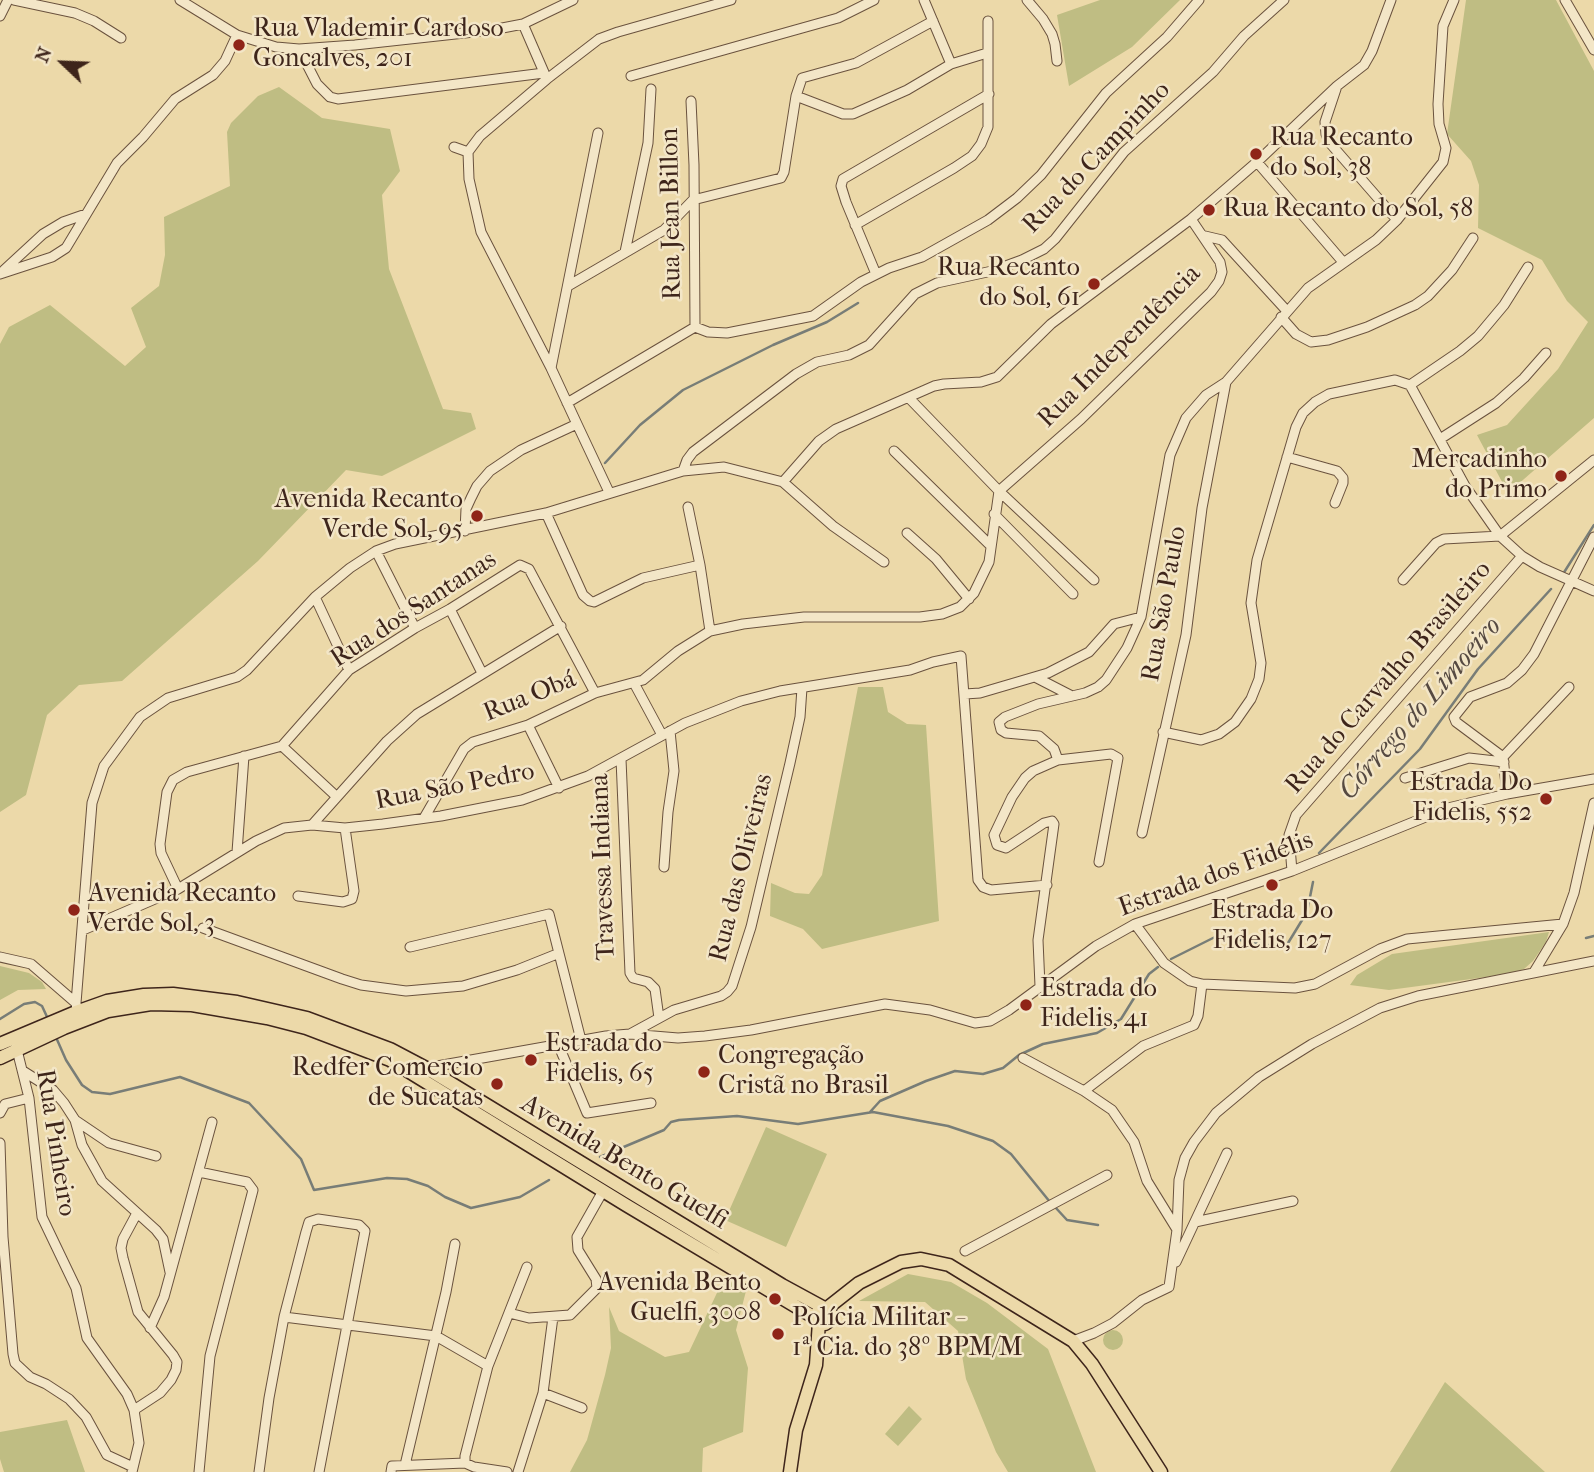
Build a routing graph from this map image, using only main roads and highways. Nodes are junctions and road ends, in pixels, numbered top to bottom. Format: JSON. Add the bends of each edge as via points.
{"nodes":[{"id":1,"x":0,"y":1044,"type":"edge"},
{"id":2,"x":15,"y":1044,"type":"junction"},
{"id":3,"x":0,"y":1058,"type":"edge"},
{"id":4,"x":583,"y":1172,"type":"junction"},
{"id":5,"x":824,"y":1316,"type":"junction"},
{"id":6,"x":790,"y":1472,"type":"edge"},
{"id":7,"x":1161,"y":1472,"type":"edge"}],
"edges":[{"from":1,"to":2,"type":"main road","name":"Avenida Bento Guelfi"},
{"from":2,"to":3,"type":"main road","name":"Avenida Bento Guelfi"},
{"from":2,"to":4,"type":"main road","name":"Avenida Bento Guelfi","via":[[77,1012],[151,1004],[192,1005],[267,1018],[423,1072]]},
{"from":4,"to":5,"type":"main road","name":"Avenida Bento Guelfi"},
{"from":4,"to":5,"type":"main road","name":"Avenida Bento Guelfi","via":[[603,1191]]},
{"from":5,"to":6,"type":"main road"},
{"from":5,"to":7,"type":"main road","via":[[873,1275],[901,1262],[936,1261],[1073,1341]]}]}
